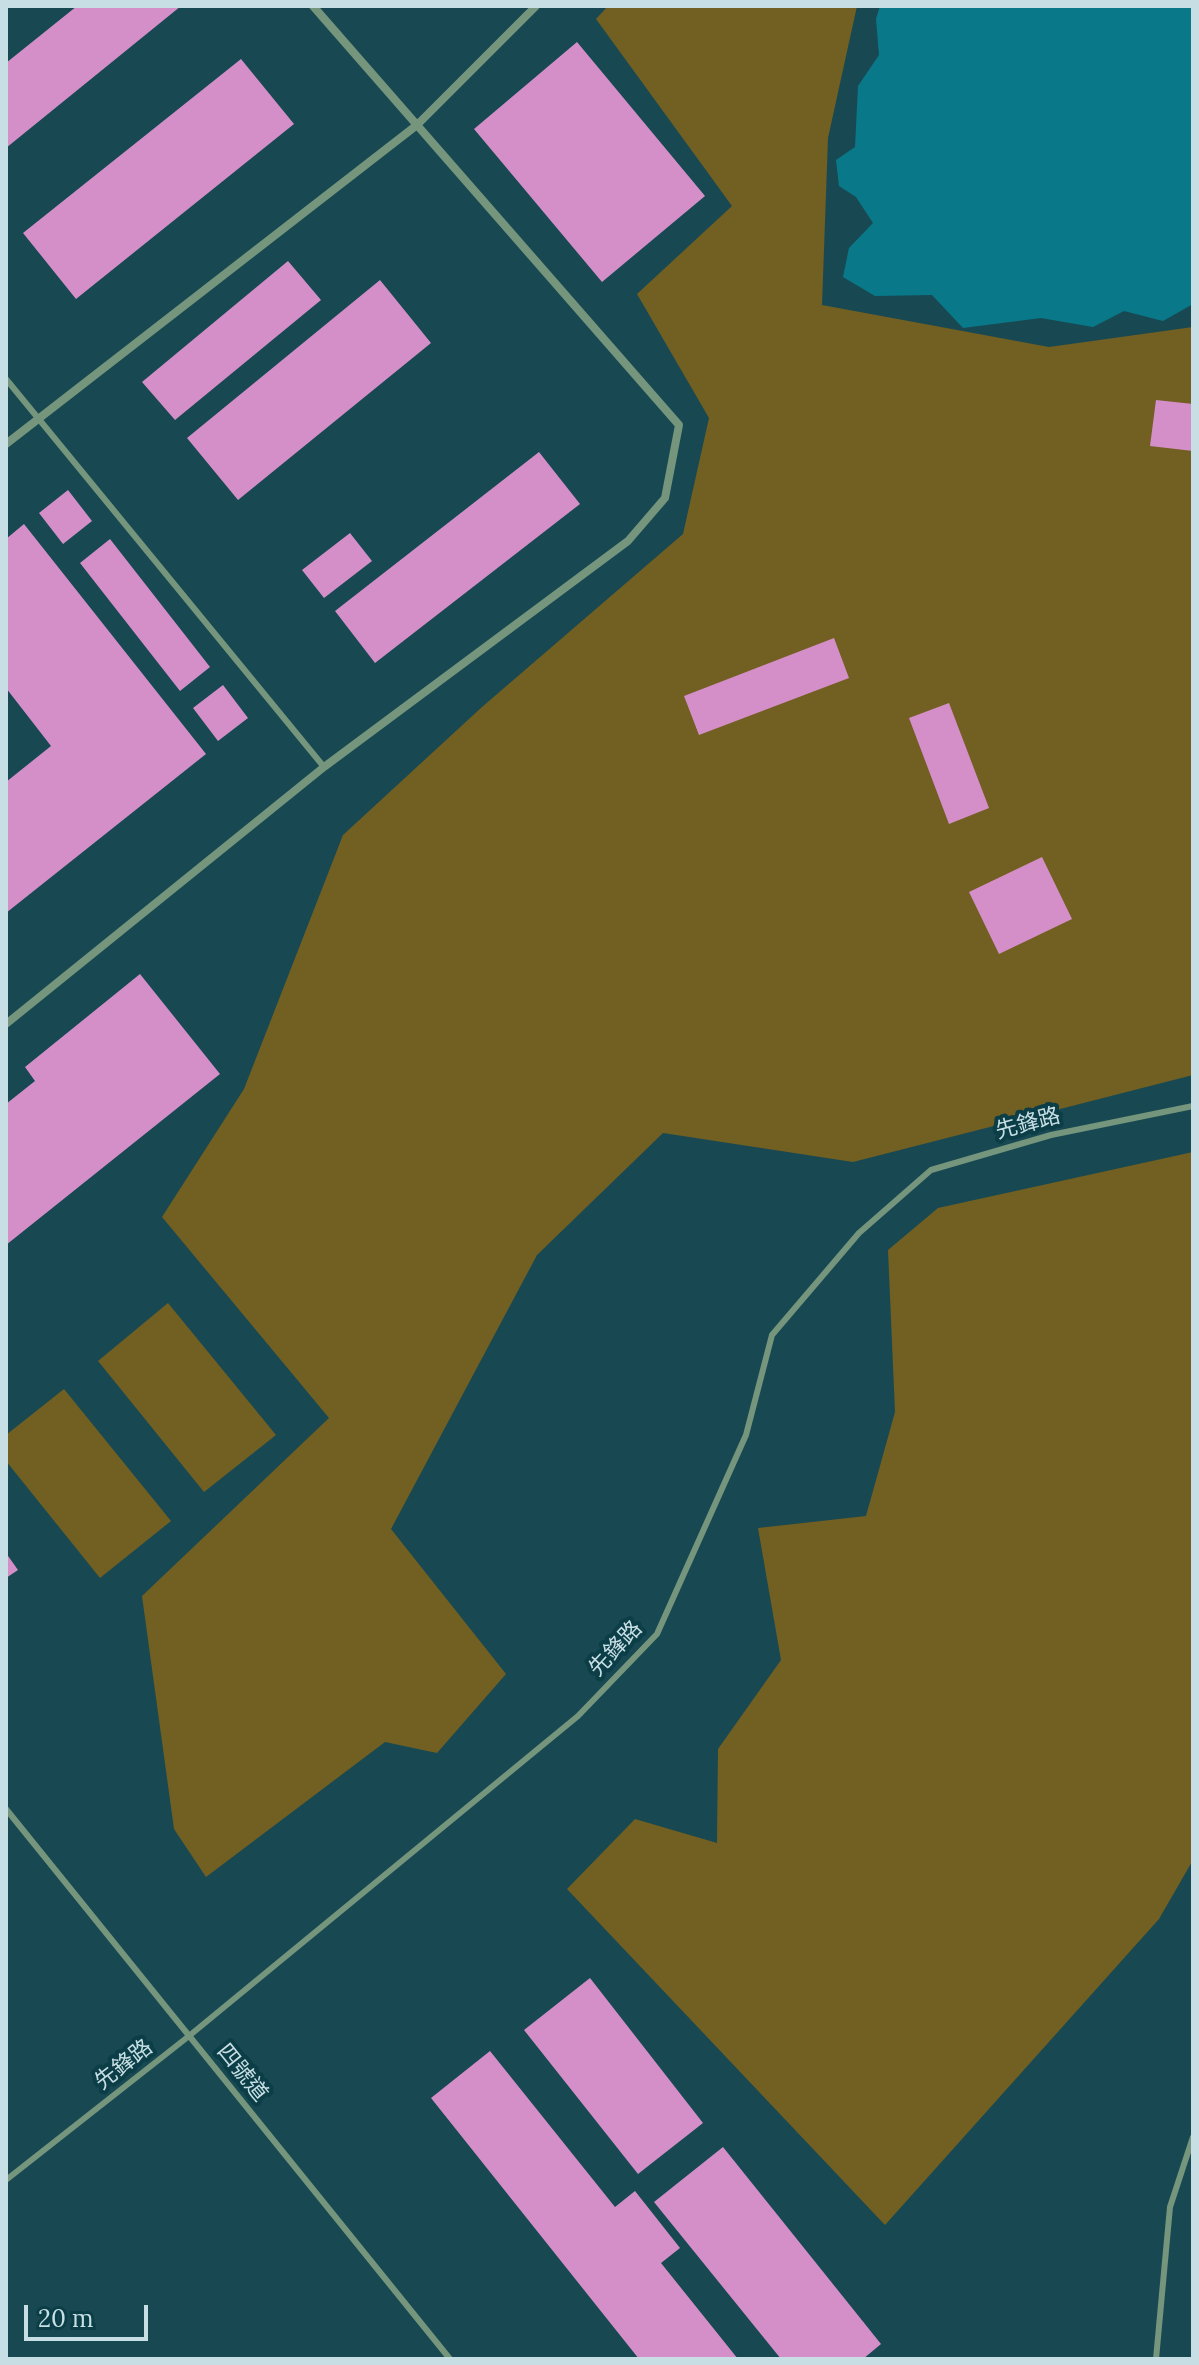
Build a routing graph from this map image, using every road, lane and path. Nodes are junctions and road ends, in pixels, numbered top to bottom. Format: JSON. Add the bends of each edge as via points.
{"nodes":[{"id":1,"x":313,"y":6,"type":"edge"},
{"id":2,"x":536,"y":6,"type":"edge"},
{"id":3,"x":417,"y":125,"type":"junction"},
{"id":4,"x":6,"y":379,"type":"edge"},
{"id":5,"x":38,"y":420,"type":"junction"},
{"id":6,"x":6,"y":444,"type":"edge"},
{"id":7,"x":324,"y":767,"type":"junction"},
{"id":8,"x":6,"y":1024,"type":"edge"},
{"id":9,"x":1193,"y":1106,"type":"edge"},
{"id":10,"x":6,"y":1809,"type":"edge"},
{"id":11,"x":189,"y":2036,"type":"junction"},
{"id":12,"x":1193,"y":2137,"type":"edge"},
{"id":13,"x":6,"y":2180,"type":"edge"},
{"id":14,"x":450,"y":2359,"type":"edge"},
{"id":15,"x":1156,"y":2359,"type":"edge"}],
"edges":[{"from":1,"to":3,"type":"street"},
{"from":2,"to":3,"type":"street"},
{"from":3,"to":5,"type":"street"},
{"from":3,"to":7,"type":"street","via":[[679,425],[665,498],[628,541]]},
{"from":4,"to":5,"type":"lane"},
{"from":5,"to":6,"type":"street"},
{"from":5,"to":7,"type":"lane"},
{"from":7,"to":8,"type":"street"},
{"from":9,"to":11,"type":"lane","name":"先鋒路","via":[[1051,1135],[931,1170],[859,1233],[772,1335],[746,1435],[657,1634],[578,1716]]},
{"from":10,"to":11,"type":"lane","name":"四號道"},
{"from":11,"to":13,"type":"lane","name":"先鋒路"},
{"from":11,"to":14,"type":"lane","name":"四號道"},
{"from":12,"to":15,"type":"lane","via":[[1170,2207]]}]}
